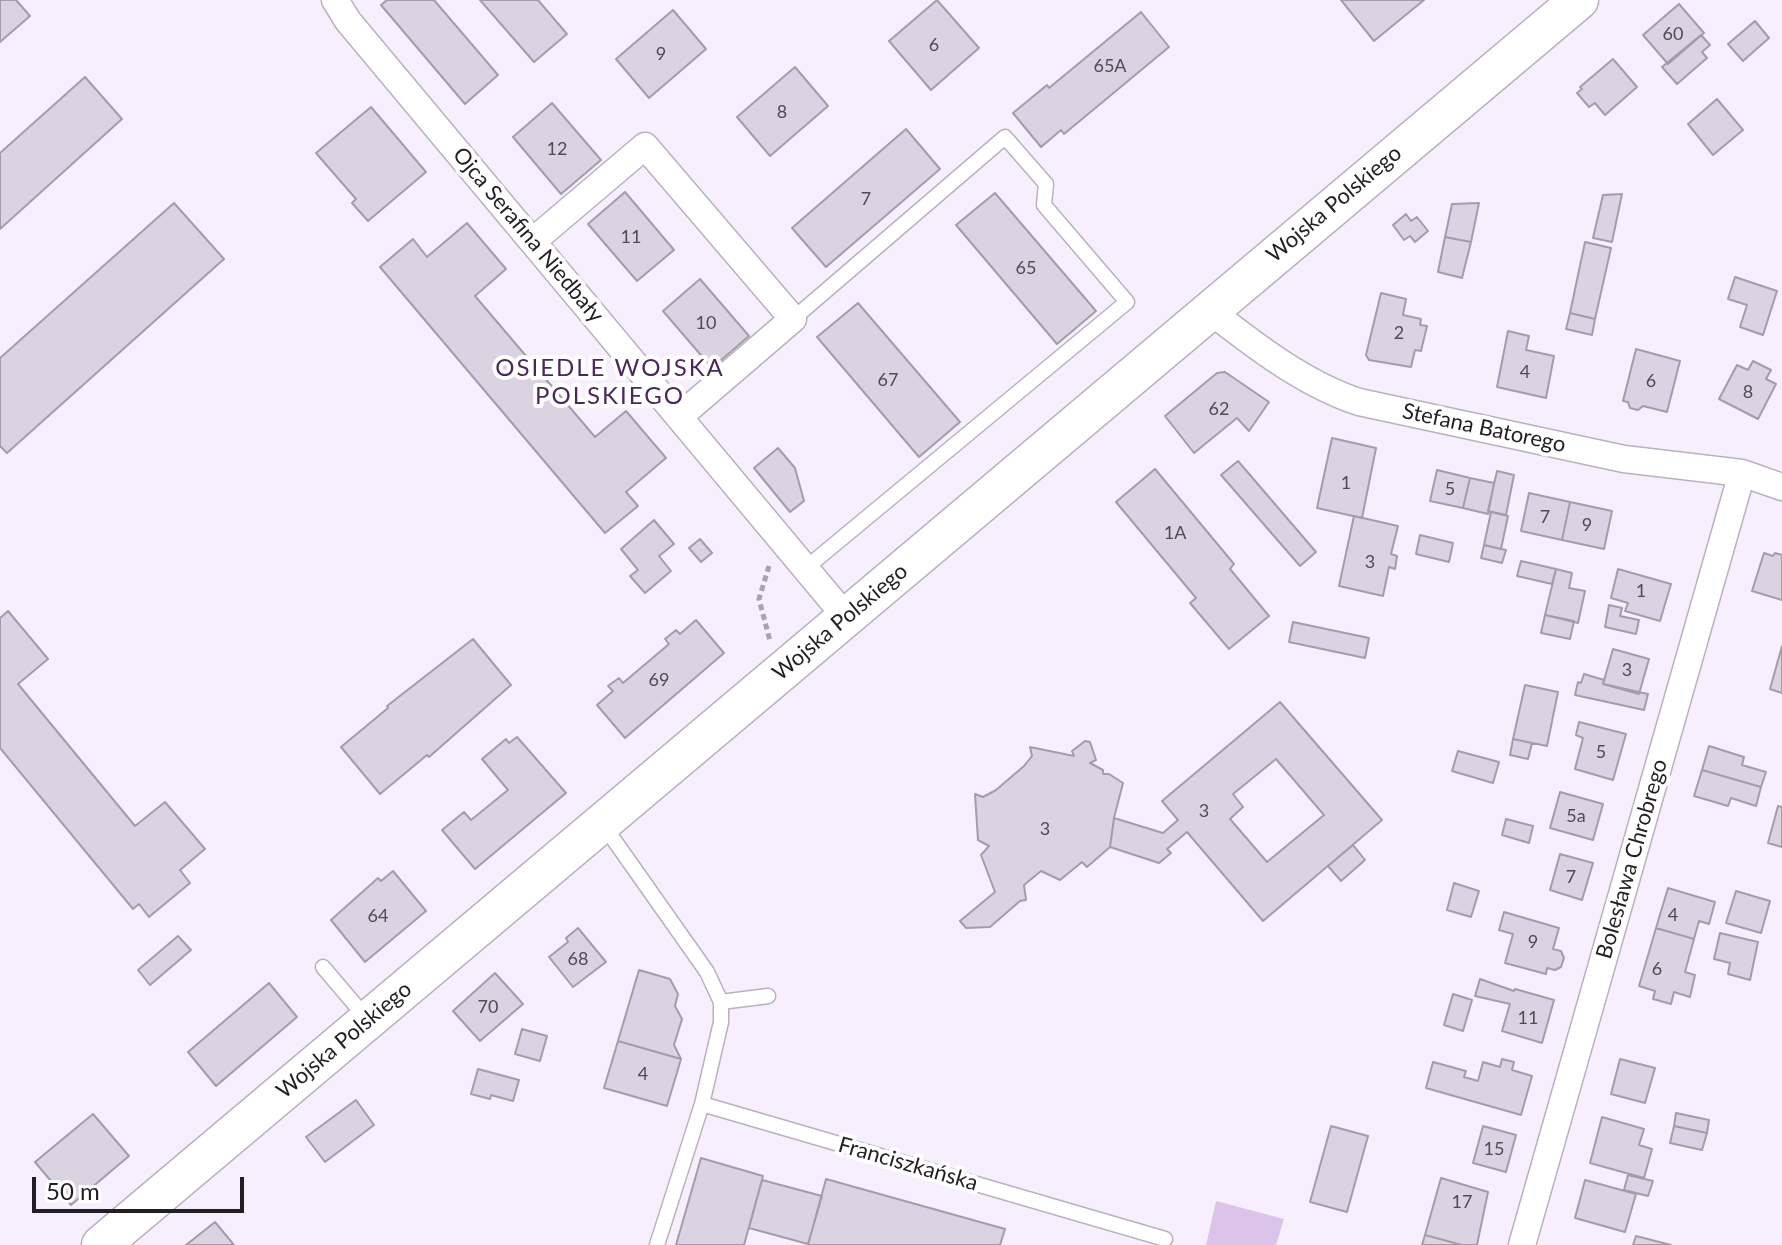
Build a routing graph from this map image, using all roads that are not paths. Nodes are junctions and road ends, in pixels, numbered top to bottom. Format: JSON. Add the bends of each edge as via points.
{"nodes":[{"id":1,"x":335,"y":0,"type":"edge"},
{"id":2,"x":1579,"y":0,"type":"edge"},
{"id":3,"x":533,"y":241,"type":"junction"},
{"id":4,"x":1209,"y":310,"type":"junction"},
{"id":5,"x":793,"y":319,"type":"junction"},
{"id":6,"x":680,"y":416,"type":"junction"},
{"id":7,"x":1742,"y":473,"type":"junction"},
{"id":8,"x":1782,"y":487,"type":"edge"},
{"id":9,"x":806,"y":568,"type":"junction"},
{"id":10,"x":846,"y":617,"type":"junction"},
{"id":11,"x":602,"y":823,"type":"junction"},
{"id":12,"x":323,"y":967,"type":"dead end"},
{"id":13,"x":768,"y":996,"type":"dead end"},
{"id":14,"x":721,"y":1002,"type":"junction"},
{"id":15,"x":368,"y":1020,"type":"junction"},
{"id":16,"x":702,"y":1104,"type":"junction"},
{"id":17,"x":1165,"y":1239,"type":"dead end"},
{"id":18,"x":101,"y":1245,"type":"edge"},
{"id":19,"x":657,"y":1245,"type":"edge"},
{"id":20,"x":1522,"y":1245,"type":"edge"}],
"edges":[{"from":1,"to":3,"type":"street","name":"Ojca Serafina Niedbały"},
{"from":2,"to":4,"type":"main road","name":"Wojska Polskiego"},
{"from":3,"to":5,"type":"street","via":[[645,146]]},
{"from":3,"to":6,"type":"street","name":"Ojca Serafina Niedbały"},
{"from":4,"to":7,"type":"street","name":"Stefana Batorego","via":[[1256,347],[1335,394],[1359,402],[1624,459]]},
{"from":4,"to":10,"type":"main road","name":"Wojska Polskiego"},
{"from":5,"to":6,"type":"street"},
{"from":5,"to":9,"type":"lane","via":[[1005,137],[1046,184],[1044,205],[1127,302]]},
{"from":6,"to":9,"type":"street","name":"Ojca Serafina Niedbały"},
{"from":7,"to":8,"type":"street","name":"Stefana Batorego"},
{"from":7,"to":20,"type":"street","name":"Bolesława Chrobrego"},
{"from":9,"to":10,"type":"street","name":"Ojca Serafina Niedbały"},
{"from":10,"to":11,"type":"main road","name":"Wojska Polskiego"},
{"from":11,"to":14,"type":"lane","via":[[707,972]]},
{"from":11,"to":15,"type":"main road","name":"Wojska Polskiego"},
{"from":12,"to":15,"type":"lane"},
{"from":13,"to":14,"type":"lane"},
{"from":14,"to":16,"type":"lane"},
{"from":15,"to":18,"type":"main road","name":"Wojska Polskiego"},
{"from":16,"to":17,"type":"lane","name":"Franciszkańska"},
{"from":16,"to":19,"type":"lane"}]}
